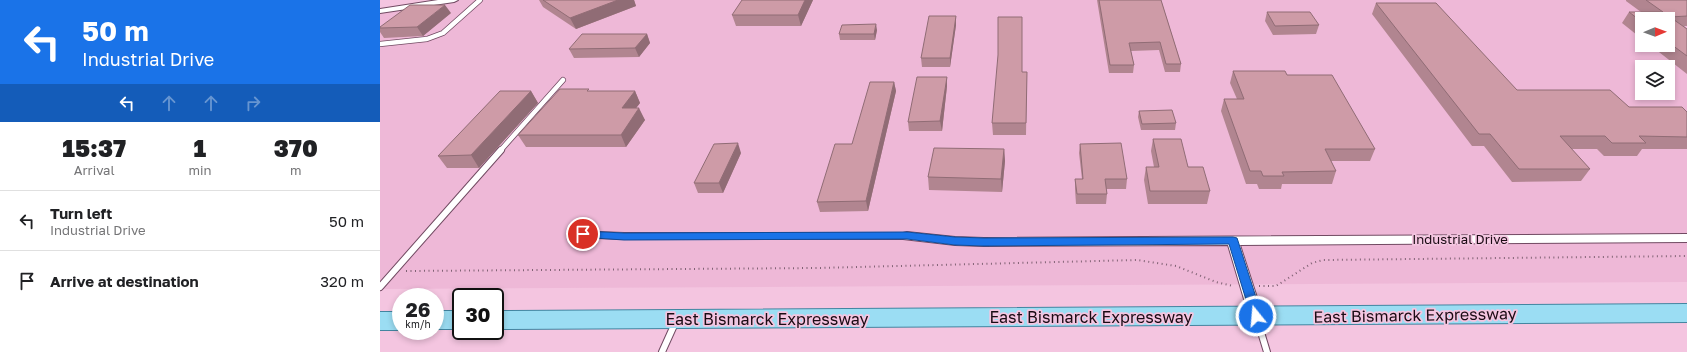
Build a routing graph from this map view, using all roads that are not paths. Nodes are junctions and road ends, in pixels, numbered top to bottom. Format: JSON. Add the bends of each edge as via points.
{"nodes":[{"id":1,"x":454,"y":0,"type":"edge"},
{"id":2,"x":480,"y":0,"type":"edge"},
{"id":3,"x":380,"y":11,"type":"edge"},
{"id":4,"x":380,"y":44,"type":"edge"},
{"id":5,"x":563,"y":80,"type":"dead end"},
{"id":6,"x":570,"y":234,"type":"dead end"},
{"id":7,"x":907,"y":236,"type":"joint"},
{"id":8,"x":1687,"y":238,"type":"edge"},
{"id":9,"x":1233,"y":241,"type":"junction"},
{"id":10,"x":380,"y":287,"type":"edge"},
{"id":11,"x":1687,"y":313,"type":"edge"},
{"id":12,"x":1256,"y":316,"type":"junction"},
{"id":13,"x":677,"y":319,"type":"junction"},
{"id":14,"x":392,"y":320,"type":"edge"},
{"id":15,"x":504,"y":320,"type":"edge"},
{"id":16,"x":380,"y":321,"type":"edge"},
{"id":17,"x":662,"y":352,"type":"edge"},
{"id":18,"x":1267,"y":352,"type":"edge"}],
"edges":[{"from":1,"to":3,"type":"street","via":[[400,12]]},
{"from":2,"to":4,"type":"lane","via":[[443,33],[426,39]]},
{"from":5,"to":10,"type":"lane"},
{"from":6,"to":7,"type":"lane","name":"Industrial Drive"},
{"from":7,"to":9,"type":"street","name":"Industrial Drive","via":[[984,242]]},
{"from":8,"to":9,"type":"street","name":"Industrial Drive"},
{"from":9,"to":12,"type":"street"},
{"from":11,"to":12,"type":"main road","name":"East Bismarck Expressway"},
{"from":12,"to":13,"type":"main road","name":"East Bismarck Expressway"},
{"from":12,"to":18,"type":"lane"},
{"from":13,"to":15,"type":"main road","name":"East Bismarck Expressway"},
{"from":13,"to":17,"type":"lane"},
{"from":14,"to":16,"type":"main road"}]}
